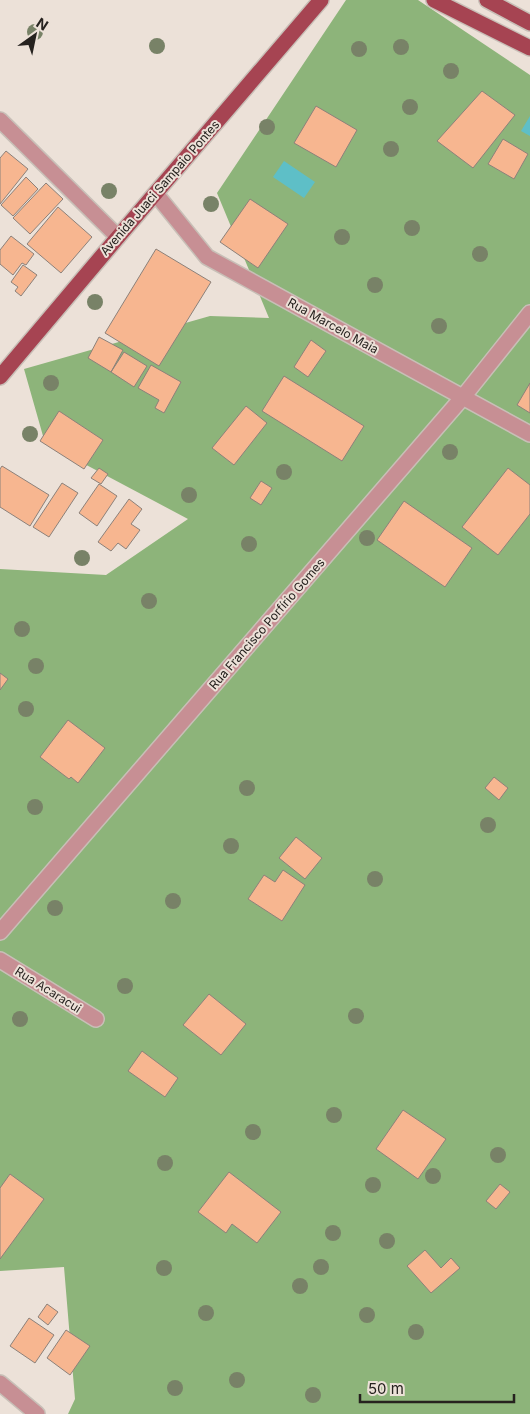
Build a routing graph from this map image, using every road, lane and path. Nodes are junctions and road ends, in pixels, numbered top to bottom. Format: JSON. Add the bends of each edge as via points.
{"nodes":[{"id":1,"x":322,"y":0,"type":"edge"},
{"id":2,"x":434,"y":0,"type":"edge"},
{"id":3,"x":487,"y":0,"type":"edge"},
{"id":4,"x":530,"y":23,"type":"edge"},
{"id":5,"x":530,"y":48,"type":"edge"},
{"id":6,"x":0,"y":120,"type":"edge"},
{"id":7,"x":156,"y":194,"type":"junction"},
{"id":8,"x":118,"y":237,"type":"junction"},
{"id":9,"x":530,"y":313,"type":"edge"},
{"id":10,"x":0,"y":377,"type":"edge"},
{"id":11,"x":463,"y":397,"type":"junction"},
{"id":12,"x":530,"y":434,"type":"edge"},
{"id":13,"x":0,"y":932,"type":"edge"},
{"id":14,"x":0,"y":960,"type":"edge"},
{"id":15,"x":96,"y":1019,"type":"dead end"},
{"id":16,"x":0,"y":1383,"type":"edge"},
{"id":17,"x":37,"y":1414,"type":"edge"}],
"edges":[{"from":1,"to":7,"type":"main road","name":"Avenida Juaci Sampaio Pontes"},
{"from":2,"to":5,"type":"main road"},
{"from":3,"to":4,"type":"main road"},
{"from":6,"to":8,"type":"street"},
{"from":7,"to":8,"type":"main road","name":"Avenida Juaci Sampaio Pontes"},
{"from":7,"to":11,"type":"street","name":"Rua Marcelo Maia","via":[[207,257]]},
{"from":8,"to":10,"type":"main road","name":"Avenida Juaci Sampaio Pontes"},
{"from":9,"to":11,"type":"street","name":"Rua Francisco Porfírio Gomes"},
{"from":11,"to":12,"type":"street","name":"Rua Marcelo Maia"},
{"from":11,"to":13,"type":"street","name":"Rua Francisco Porfírio Gomes"},
{"from":14,"to":15,"type":"street","name":"Rua Acaracui"},
{"from":16,"to":17,"type":"street"}]}
